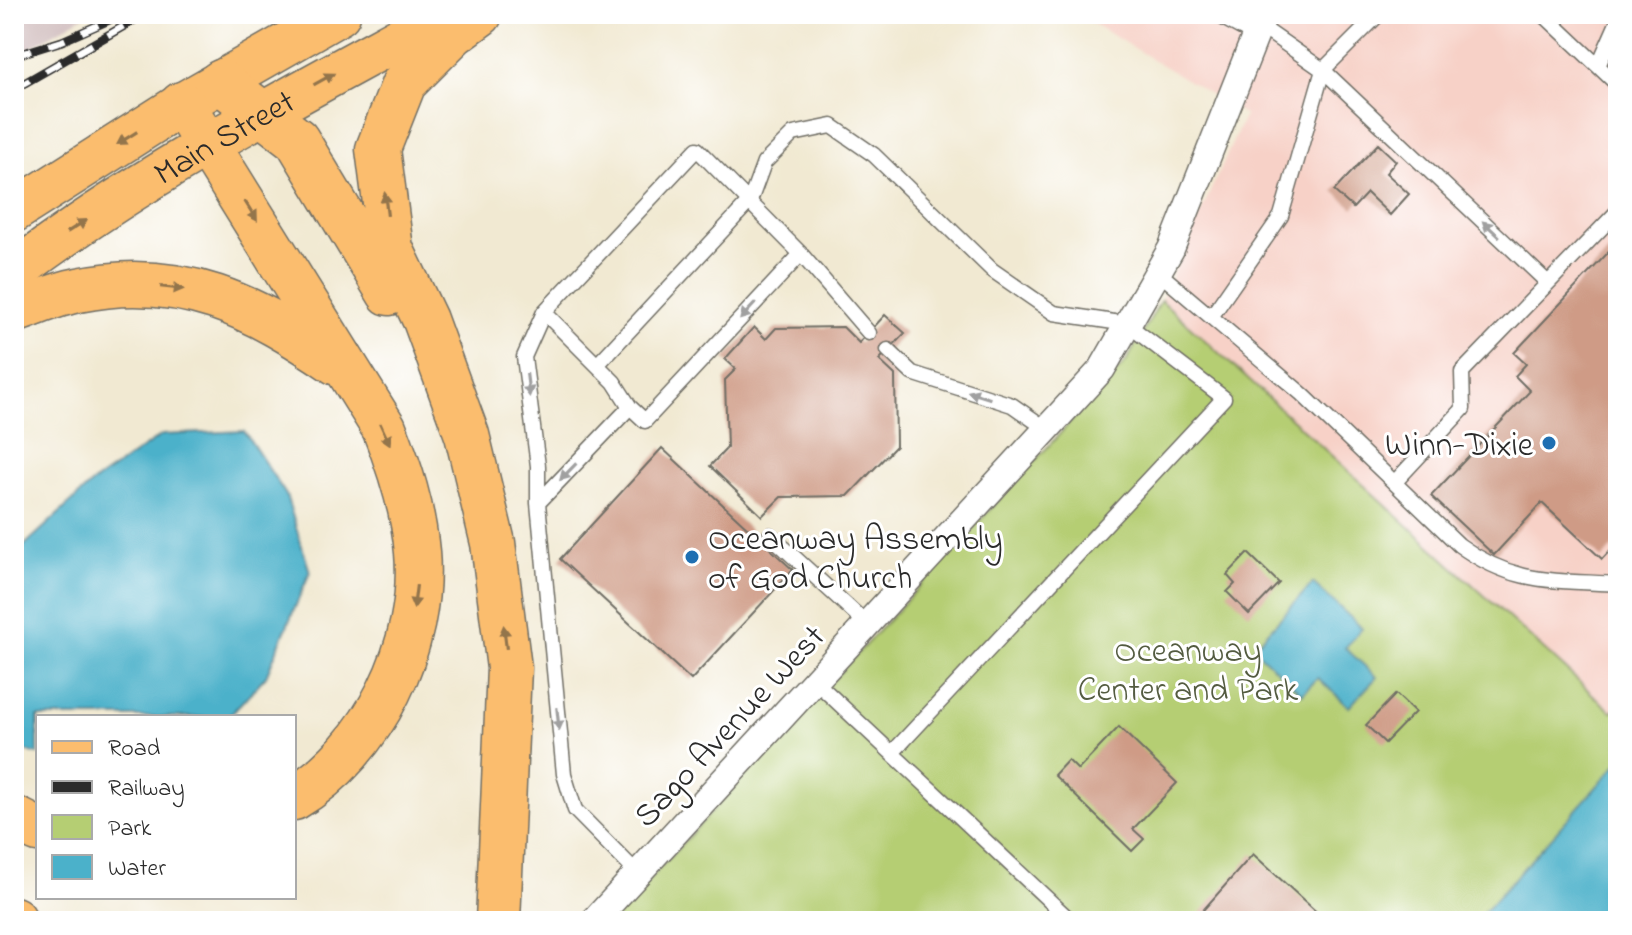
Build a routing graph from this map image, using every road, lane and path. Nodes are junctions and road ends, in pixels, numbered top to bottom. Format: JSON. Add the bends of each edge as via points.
{"nodes":[{"id":1,"x":339,"y":14,"type":"edge"},
{"id":2,"x":444,"y":14,"type":"edge"},
{"id":3,"x":480,"y":14,"type":"edge"},
{"id":4,"x":1216,"y":14,"type":"edge"},
{"id":5,"x":1379,"y":14,"type":"edge"},
{"id":6,"x":1543,"y":14,"type":"edge"},
{"id":7,"x":1618,"y":21,"type":"edge"},
{"id":8,"x":1260,"y":25,"type":"edge"},
{"id":9,"x":1598,"y":66,"type":"junction"},
{"id":10,"x":1323,"y":70,"type":"junction"},
{"id":11,"x":221,"y":82,"type":"junction"},
{"id":12,"x":1618,"y":85,"type":"edge"},
{"id":13,"x":182,"y":104,"type":"junction"},
{"id":14,"x":262,"y":113,"type":"junction"},
{"id":15,"x":209,"y":145,"type":"junction"},
{"id":16,"x":750,"y":201,"type":"junction"},
{"id":17,"x":14,"y":211,"type":"edge"},
{"id":18,"x":1618,"y":211,"type":"edge"},
{"id":19,"x":801,"y":254,"type":"junction"},
{"id":20,"x":14,"y":272,"type":"edge"},
{"id":21,"x":1158,"y":272,"type":"junction"},
{"id":22,"x":1548,"y":283,"type":"junction"},
{"id":23,"x":14,"y":311,"type":"edge"},
{"id":24,"x":544,"y":312,"type":"junction"},
{"id":25,"x":1211,"y":317,"type":"junction"},
{"id":26,"x":1127,"y":324,"type":"junction"},
{"id":27,"x":869,"y":333,"type":"dead end"},
{"id":28,"x":888,"y":350,"type":"dead end"},
{"id":29,"x":598,"y":364,"type":"junction"},
{"id":30,"x":346,"y":370,"type":"junction"},
{"id":31,"x":630,"y":407,"type":"junction"},
{"id":32,"x":1048,"y":430,"type":"junction"},
{"id":33,"x":467,"y":435,"type":"junction"},
{"id":34,"x":1395,"y":482,"type":"junction"},
{"id":35,"x":538,"y":503,"type":"junction"},
{"id":36,"x":770,"y":535,"type":"dead end"},
{"id":37,"x":1618,"y":584,"type":"edge"},
{"id":38,"x":869,"y":626,"type":"junction"},
{"id":39,"x":817,"y":683,"type":"junction"},
{"id":40,"x":892,"y":753,"type":"junction"},
{"id":41,"x":296,"y":797,"type":"edge"},
{"id":42,"x":14,"y":818,"type":"edge"},
{"id":43,"x":36,"y":829,"type":"edge"},
{"id":44,"x":638,"y":874,"type":"junction"},
{"id":45,"x":498,"y":921,"type":"edge"},
{"id":46,"x":594,"y":921,"type":"edge"},
{"id":47,"x":1071,"y":921,"type":"edge"}],
"edges":[{"from":1,"to":11,"type":"main road","name":"Main Street"},
{"from":14,"to":2,"type":"main road","name":"Main Street","one_way":true},
{"from":33,"to":3,"type":"highway","one_way":true,"via":[[425,320],[391,249],[378,149],[404,83]]},
{"from":4,"to":8,"type":"lane"},
{"from":5,"to":10,"type":"lane"},
{"from":6,"to":9,"type":"lane"},
{"from":7,"to":9,"type":"lane"},
{"from":8,"to":10,"type":"lane"},
{"from":8,"to":21,"type":"street","name":"Sago Avenue West"},
{"from":9,"to":12,"type":"lane"},
{"from":22,"to":10,"type":"lane","one_way":true},
{"from":10,"to":25,"type":"lane","via":[[1281,216]]},
{"from":11,"to":13,"type":"main road","name":"Main Street"},
{"from":11,"to":14,"type":"highway"},
{"from":13,"to":15,"type":"highway"},
{"from":13,"to":17,"type":"main road","name":"Main Street","one_way":true},
{"from":14,"to":15,"type":"main road","name":"Main Street"},
{"from":14,"to":33,"type":"highway","via":[[297,140],[395,302]]},
{"from":20,"to":15,"type":"main road","name":"Main Street","one_way":true,"via":[[67,232]]},
{"from":15,"to":30,"type":"highway","one_way":true},
{"from":16,"to":19,"type":"lane"},
{"from":16,"to":24,"type":"lane","via":[[697,149]]},
{"from":16,"to":26,"type":"lane","via":[[764,163],[793,134],[832,126],[874,155],[992,270],[1054,313]]},
{"from":16,"to":29,"type":"lane"},
{"from":18,"to":22,"type":"lane"},
{"from":19,"to":27,"type":"lane"},
{"from":19,"to":31,"type":"lane","one_way":true,"via":[[645,421]]},
{"from":21,"to":25,"type":"lane"},
{"from":21,"to":26,"type":"street","name":"Sago Avenue West"},
{"from":22,"to":34,"type":"lane","via":[[1462,372],[1463,409]]},
{"from":23,"to":30,"type":"highway","one_way":true,"via":[[77,290],[130,283],[182,289],[224,297],[264,315]]},
{"from":24,"to":29,"type":"lane"},
{"from":24,"to":35,"type":"lane","one_way":true,"via":[[524,357]]},
{"from":25,"to":34,"type":"lane"},
{"from":26,"to":32,"type":"street","name":"Sago Avenue West","via":[[1102,369]]},
{"from":26,"to":40,"type":"lane","via":[[1224,398]]},
{"from":32,"to":28,"type":"lane","one_way":true,"via":[[1012,405],[912,373]]},
{"from":29,"to":31,"type":"lane"},
{"from":30,"to":41,"type":"highway","one_way":true,"via":[[384,428],[402,473],[417,554],[416,591],[391,688],[362,735]]},
{"from":31,"to":35,"type":"lane","one_way":true},
{"from":32,"to":38,"type":"street","name":"Sago Avenue West"},
{"from":45,"to":33,"type":"highway","one_way":true,"via":[[509,668],[493,543]]},
{"from":34,"to":37,"type":"lane","via":[[1487,566],[1527,579]]},
{"from":35,"to":44,"type":"lane","one_way":true,"via":[[564,774],[575,810]]},
{"from":36,"to":38,"type":"lane"},
{"from":38,"to":39,"type":"street","name":"Sago Avenue West"},
{"from":39,"to":40,"type":"lane"},
{"from":39,"to":44,"type":"street","name":"Sago Avenue West"},
{"from":40,"to":47,"type":"lane"},
{"from":42,"to":43,"type":"highway"},
{"from":44,"to":46,"type":"street","name":"Sago Avenue West"}]}
